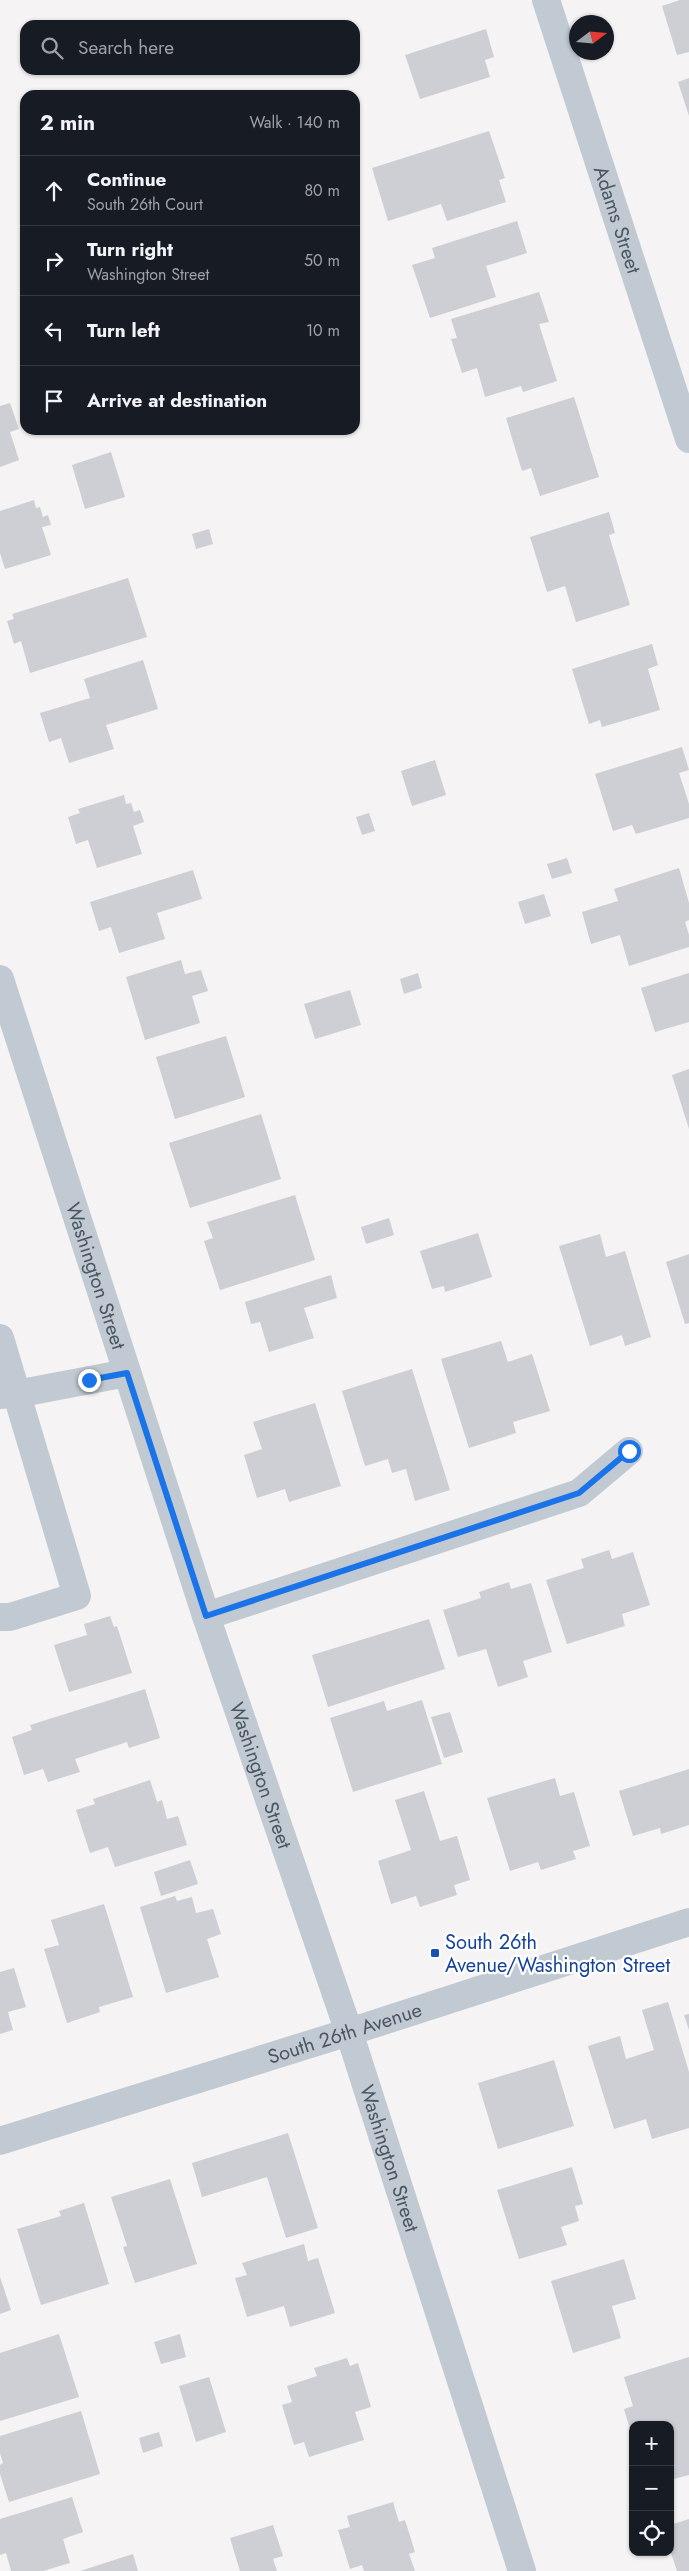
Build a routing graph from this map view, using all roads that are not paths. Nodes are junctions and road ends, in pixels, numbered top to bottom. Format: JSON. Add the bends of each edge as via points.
{"nodes":[{"id":1,"x":546,"y":0,"type":"edge"},
{"id":2,"x":689,"y":439,"type":"edge"},
{"id":3,"x":0,"y":979,"type":"edge"},
{"id":4,"x":0,"y":1338,"type":"edge"},
{"id":5,"x":127,"y":1373,"type":"junction"},
{"id":6,"x":5,"y":1391,"type":"edge"},
{"id":7,"x":629,"y":1451,"type":"dead end"},
{"id":8,"x":206,"y":1616,"type":"junction"},
{"id":9,"x":0,"y":1617,"type":"edge"},
{"id":10,"x":689,"y":1922,"type":"edge"},
{"id":11,"x":349,"y":2032,"type":"junction"},
{"id":12,"x":0,"y":2140,"type":"edge"},
{"id":13,"x":522,"y":2571,"type":"edge"}],
"edges":[{"from":1,"to":2,"type":"street","name":"Adams Street"},
{"from":3,"to":5,"type":"street","name":"Washington Street"},
{"from":4,"to":6,"type":"street"},
{"from":5,"to":6,"type":"street"},
{"from":5,"to":8,"type":"street","name":"Washington Street"},
{"from":6,"to":9,"type":"street","via":[[78,1596],[10,1617]]},
{"from":7,"to":8,"type":"street","via":[[579,1493]]},
{"from":8,"to":11,"type":"street","name":"Washington Street"},
{"from":10,"to":11,"type":"street","name":"South 26th Avenue"},
{"from":11,"to":12,"type":"street","name":"South 26th Avenue"},
{"from":11,"to":13,"type":"street","name":"Washington Street"}]}
